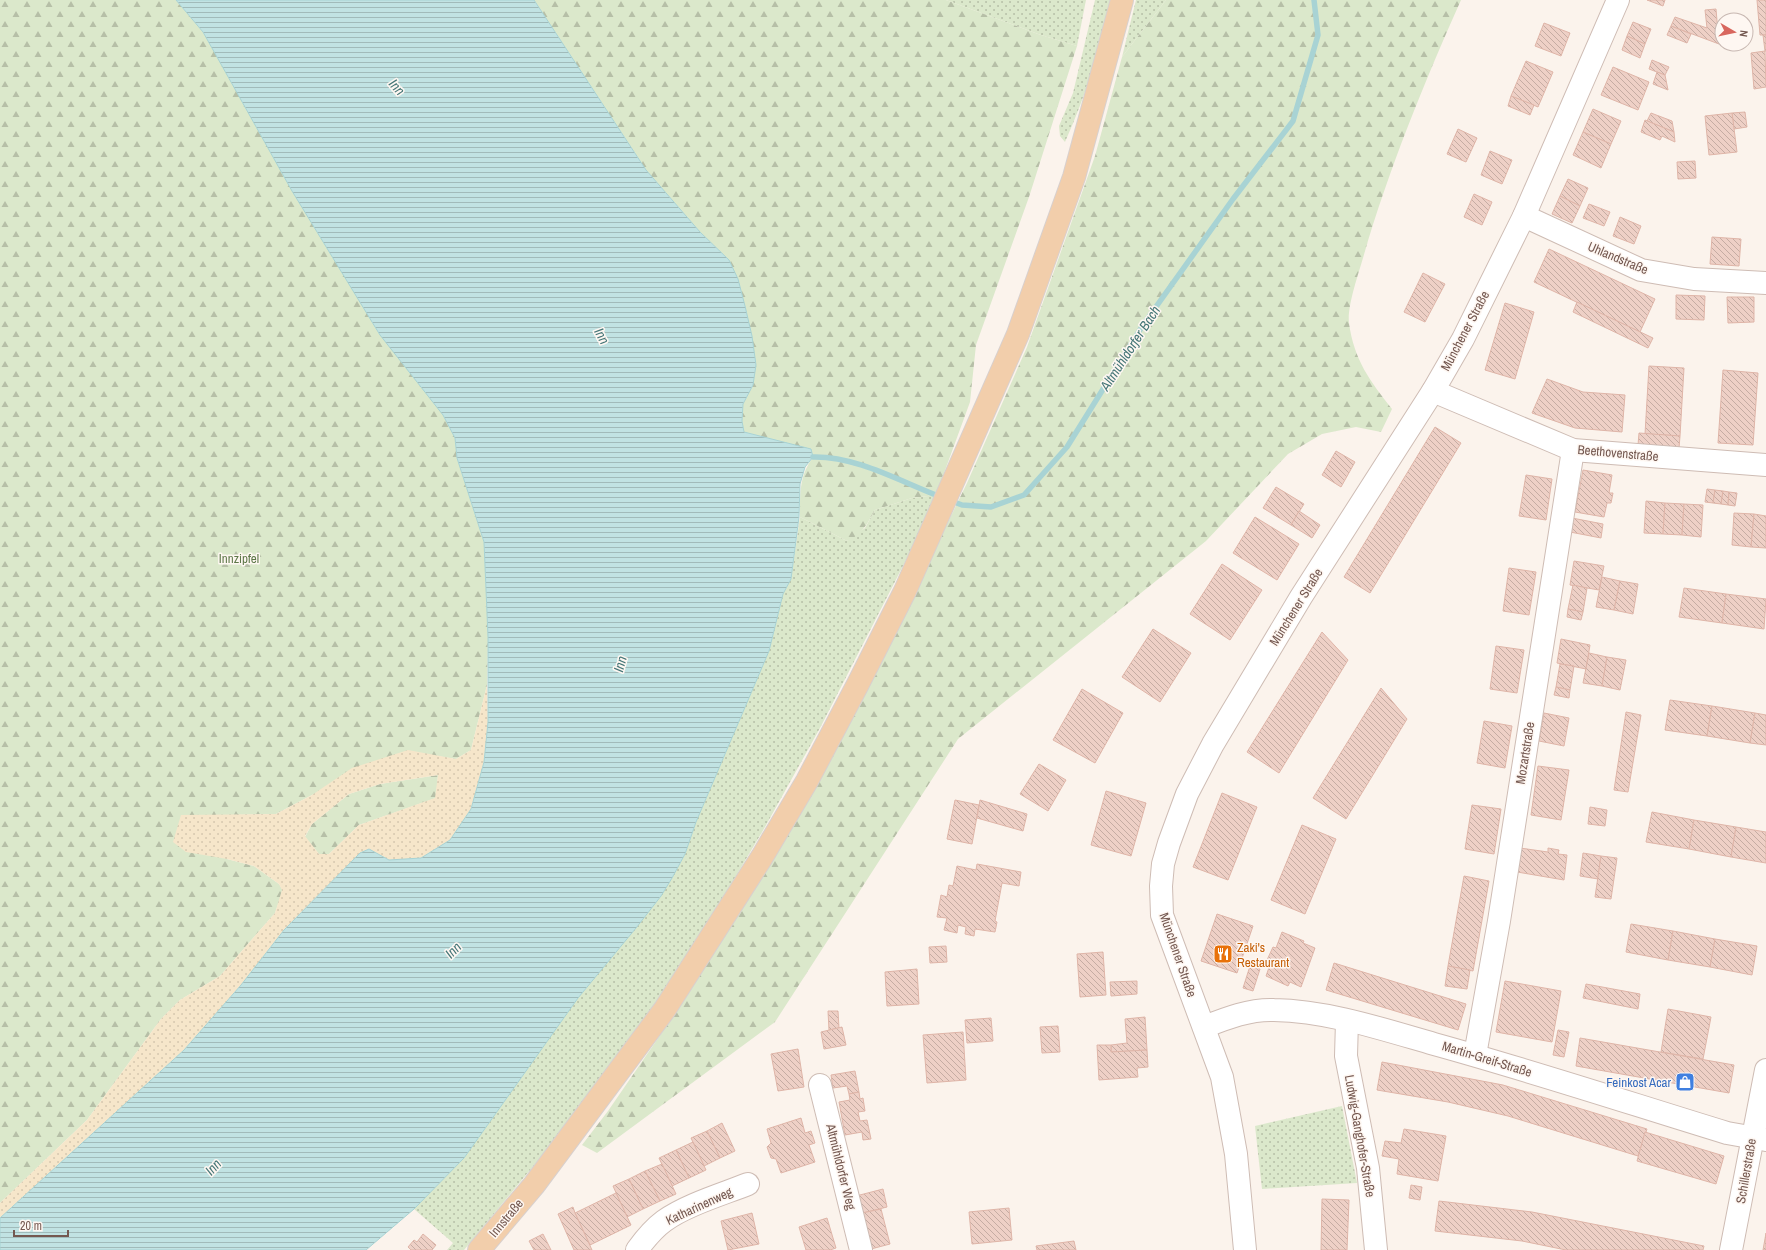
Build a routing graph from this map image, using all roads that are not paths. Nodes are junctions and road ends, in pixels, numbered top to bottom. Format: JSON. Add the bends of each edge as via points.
{"nodes":[{"id":1,"x":1122,"y":0,"type":"edge"},
{"id":2,"x":1618,"y":0,"type":"edge"},
{"id":3,"x":1524,"y":216,"type":"junction"},
{"id":4,"x":1766,"y":283,"type":"edge"},
{"id":5,"x":1433,"y":391,"type":"junction"},
{"id":6,"x":1573,"y":450,"type":"junction"},
{"id":7,"x":1766,"y":465,"type":"edge"},
{"id":8,"x":1347,"y":1021,"type":"junction"},
{"id":9,"x":1204,"y":1027,"type":"junction"},
{"id":10,"x":1475,"y":1055,"type":"junction"},
{"id":11,"x":1766,"y":1070,"type":"edge"},
{"id":12,"x":820,"y":1085,"type":"dead end"},
{"id":13,"x":1759,"y":1139,"type":"edge"},
{"id":14,"x":748,"y":1184,"type":"dead end"},
{"id":15,"x":479,"y":1250,"type":"edge"},
{"id":16,"x":637,"y":1250,"type":"edge"},
{"id":17,"x":861,"y":1250,"type":"edge"},
{"id":18,"x":1245,"y":1250,"type":"edge"},
{"id":19,"x":1376,"y":1250,"type":"edge"},
{"id":20,"x":1732,"y":1250,"type":"edge"}],
"edges":[{"from":1,"to":15,"type":"main road","name":"Innstraße","via":[[1071,184],[1018,334],[905,591],[858,684],[807,781],[762,857],[665,1008],[534,1185]]},
{"from":2,"to":3,"type":"street","name":"Münchener Straße"},
{"from":3,"to":4,"type":"street","name":"Uhlandstraße","via":[[1641,270],[1694,279]]},
{"from":3,"to":5,"type":"street","name":"Münchener Straße","via":[[1463,339]]},
{"from":5,"to":6,"type":"street","name":"Beethovenstraße"},
{"from":5,"to":9,"type":"street","name":"Münchener Straße","via":[[1287,620],[1212,744],[1187,794],[1169,843],[1163,864],[1162,915]]},
{"from":6,"to":7,"type":"street","name":"Beethovenstraße"},
{"from":6,"to":10,"type":"street","name":"Mozartstraße","via":[[1499,921]]},
{"from":8,"to":9,"type":"street","name":"Martin-Greif-Straße","via":[[1308,1013],[1273,1010],[1242,1014]]},
{"from":8,"to":10,"type":"street","name":"Martin-Greif-Straße"},
{"from":8,"to":19,"type":"street","name":"Ludwig-Ganghofer-Straße","via":[[1346,1056],[1368,1168]]},
{"from":9,"to":18,"type":"street","name":"Münchener Straße","via":[[1222,1077],[1229,1114],[1236,1154]]},
{"from":10,"to":13,"type":"street","name":"Martin-Greif-Straße","via":[[1727,1133]]},
{"from":11,"to":13,"type":"street","name":"Schillerstraße"},
{"from":12,"to":17,"type":"street","name":"Altmühldorfer Weg"},
{"from":13,"to":20,"type":"street","name":"Schillerstraße"},
{"from":14,"to":16,"type":"street","name":"Katharinenweg","via":[[664,1220]]}]}
